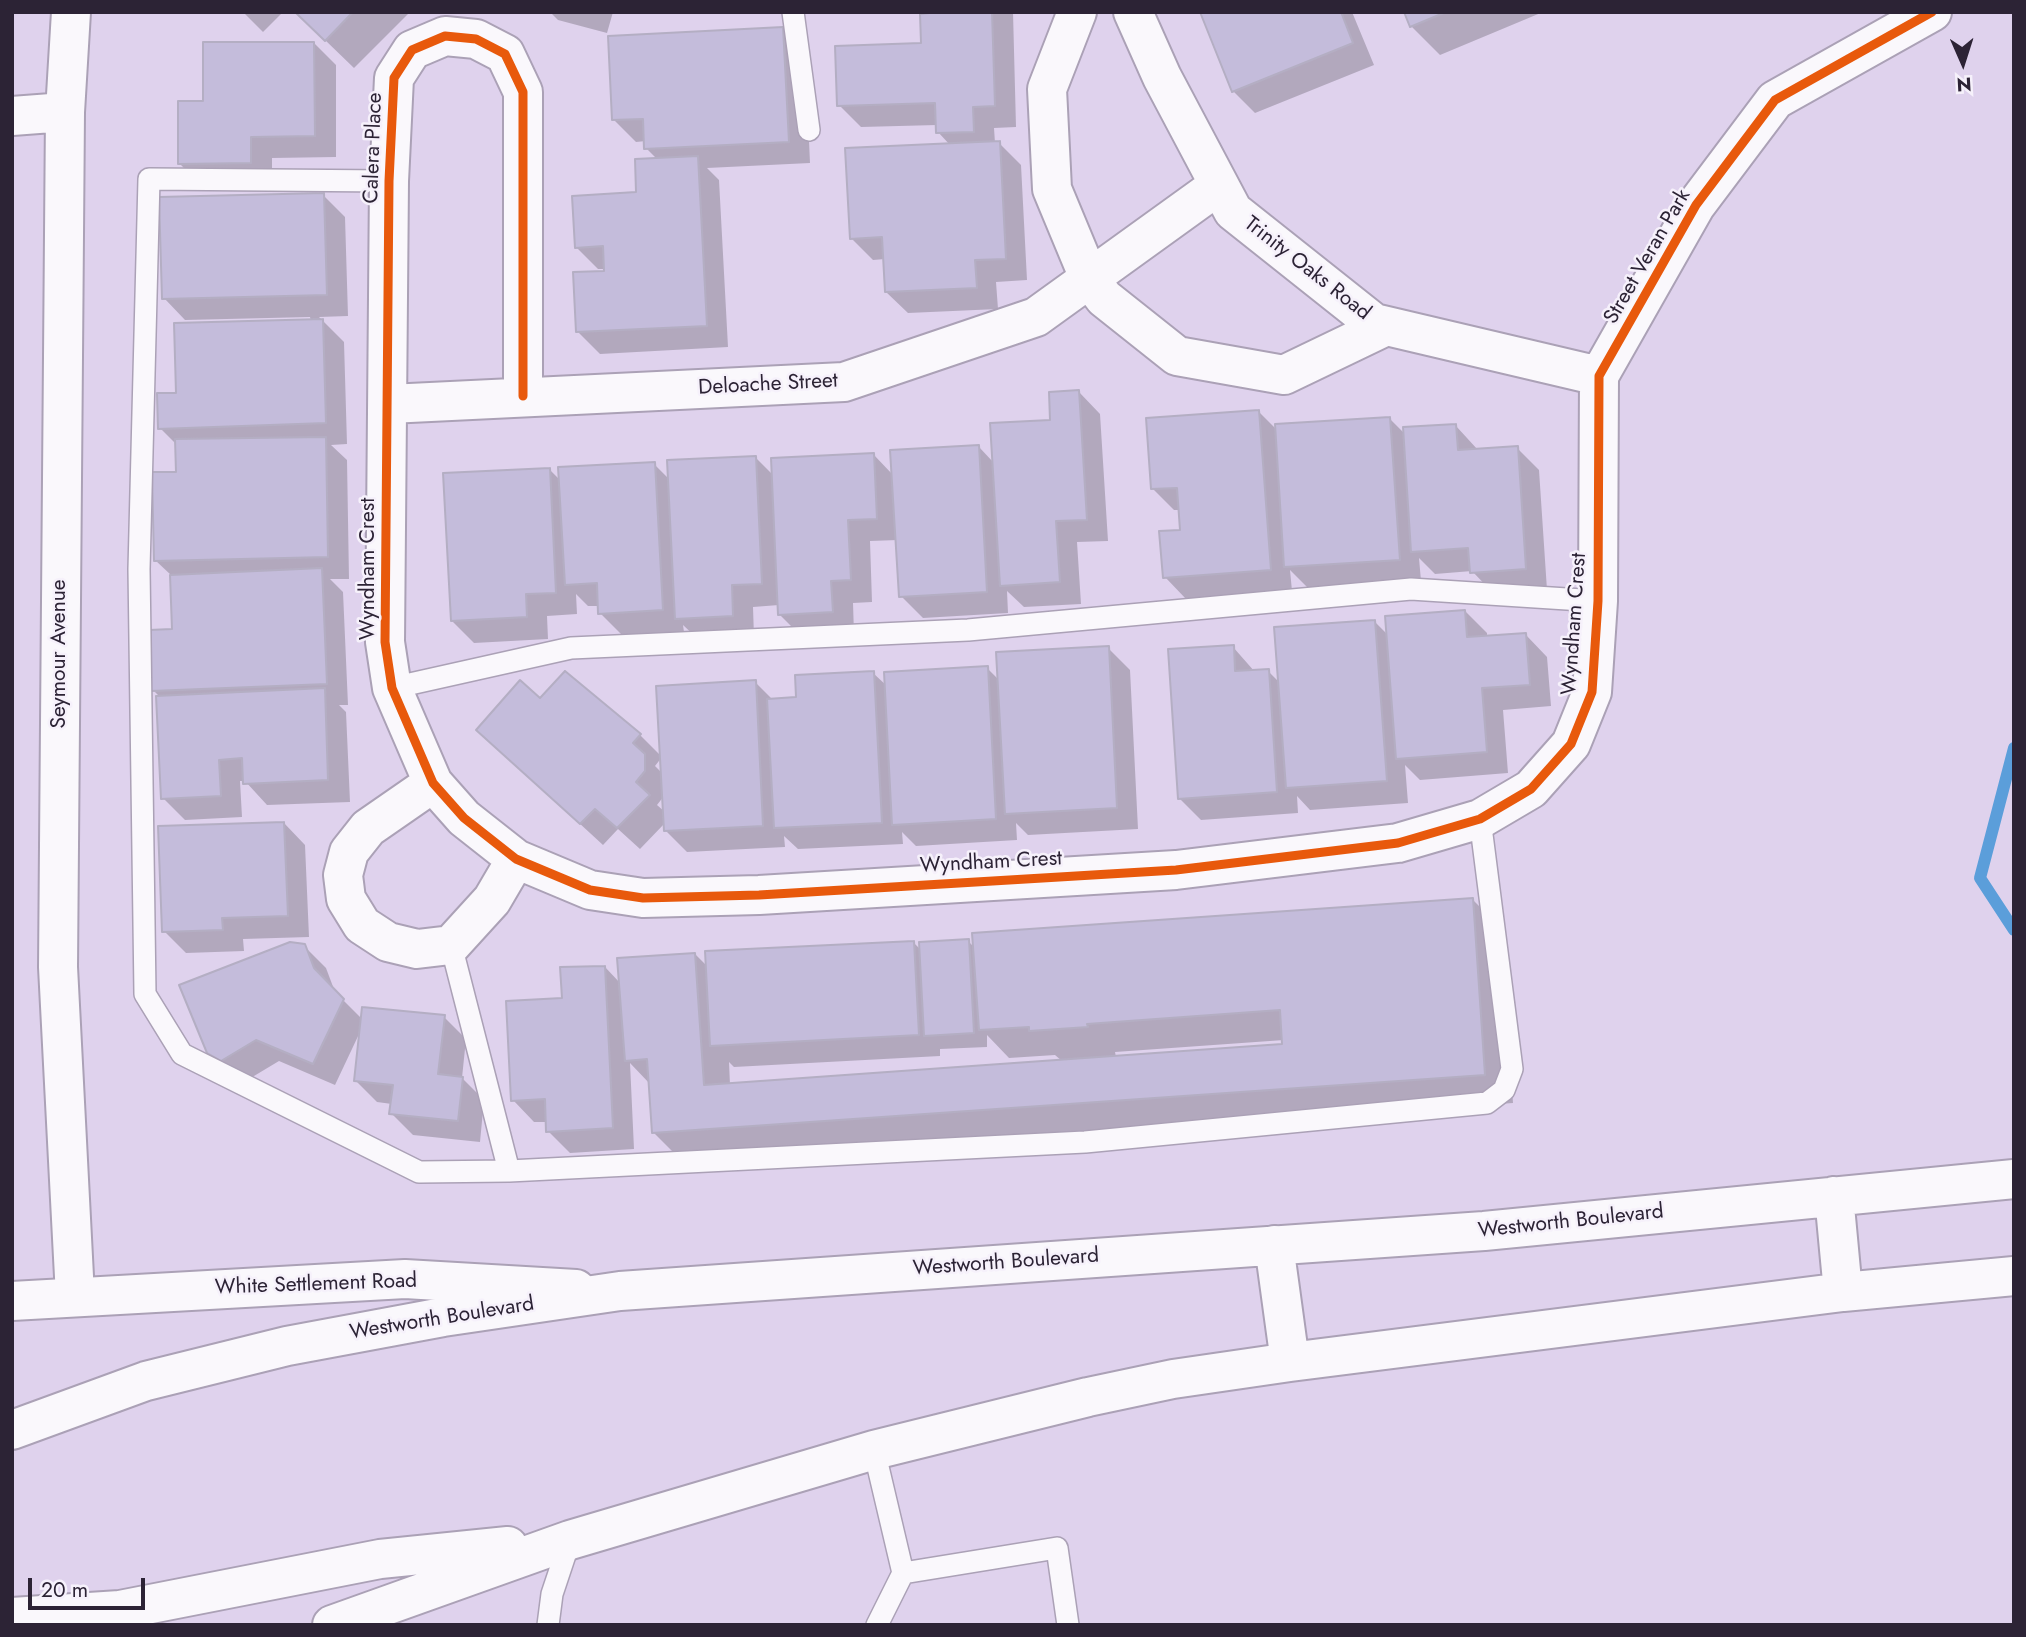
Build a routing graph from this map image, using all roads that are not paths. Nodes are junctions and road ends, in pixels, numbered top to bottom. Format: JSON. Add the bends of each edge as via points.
{"nodes":[{"id":1,"x":71,"y":12,"type":"edge"},
{"id":2,"x":793,"y":12,"type":"edge"},
{"id":3,"x":1077,"y":12,"type":"edge"},
{"id":4,"x":1133,"y":12,"type":"edge"},
{"id":5,"x":1932,"y":12,"type":"edge"},
{"id":6,"x":65,"y":112,"type":"junction"},
{"id":7,"x":12,"y":116,"type":"edge"},
{"id":8,"x":809,"y":130,"type":"dead end"},
{"id":9,"x":389,"y":181,"type":"junction"},
{"id":10,"x":1219,"y":185,"type":"junction"},
{"id":11,"x":1089,"y":278,"type":"junction"},
{"id":12,"x":1386,"y":326,"type":"junction"},
{"id":13,"x":1599,"y":376,"type":"junction"},
{"id":14,"x":523,"y":396,"type":"junction"},
{"id":15,"x":389,"y":404,"type":"junction"},
{"id":16,"x":1598,"y":601,"type":"junction"},
{"id":17,"x":393,"y":688,"type":"junction"},
{"id":18,"x":433,"y":783,"type":"junction"},
{"id":19,"x":1480,"y":819,"type":"junction"},
{"id":20,"x":516,"y":859,"type":"junction"},
{"id":21,"x":451,"y":945,"type":"junction"},
{"id":22,"x":509,"y":1171,"type":"junction"},
{"id":23,"x":2014,"y":1179,"type":"edge"},
{"id":24,"x":1834,"y":1196,"type":"junction"},
{"id":25,"x":1274,"y":1245,"type":"junction"},
{"id":26,"x":2014,"y":1276,"type":"edge"},
{"id":27,"x":620,"y":1291,"type":"junction"},
{"id":28,"x":1843,"y":1292,"type":"junction"},
{"id":29,"x":75,"y":1296,"type":"junction"},
{"id":30,"x":12,"y":1301,"type":"edge"},
{"id":31,"x":1290,"y":1362,"type":"junction"},
{"id":32,"x":12,"y":1430,"type":"edge"},
{"id":33,"x":874,"y":1450,"type":"junction"},
{"id":34,"x":570,"y":1540,"type":"junction"},
{"id":35,"x":903,"y":1573,"type":"junction"},
{"id":36,"x":12,"y":1617,"type":"edge"},
{"id":37,"x":332,"y":1625,"type":"edge"},
{"id":38,"x":548,"y":1625,"type":"edge"},
{"id":39,"x":877,"y":1625,"type":"edge"},
{"id":40,"x":1068,"y":1625,"type":"edge"}],
"edges":[{"from":1,"to":6,"type":"street","name":"Seymour Avenue"},
{"from":2,"to":8,"type":"lane"},
{"from":3,"to":11,"type":"street","via":[[1046,89],[1052,189]]},
{"from":4,"to":10,"type":"street","name":"Trinity Oaks Road"},
{"from":5,"to":13,"type":"street","name":"Street Veran Park","via":[[1775,100],[1696,205]]},
{"from":6,"to":7,"type":"street"},
{"from":6,"to":29,"type":"street","name":"Seymour Avenue","via":[[58,967]]},
{"from":9,"to":14,"type":"street","name":"Calera Place","via":[[394,78],[412,50],[445,36],[476,39],[505,54],[523,92]]},
{"from":9,"to":15,"type":"street","name":"Calera Place"},
{"from":9,"to":22,"type":"lane","via":[[149,179],[139,569],[145,994],[182,1054],[419,1172]]},
{"from":10,"to":11,"type":"street","name":"Deloache Street"},
{"from":10,"to":12,"type":"street","name":"Trinity Oaks Road","via":[[1233,211],[1374,323]]},
{"from":11,"to":12,"type":"street","via":[[1104,298],[1177,356],[1284,375]]},
{"from":11,"to":14,"type":"street","name":"Deloache Street","via":[[1036,317],[844,382]]},
{"from":12,"to":13,"type":"street","name":"Trinity Oaks Road"},
{"from":13,"to":16,"type":"street","name":"Wyndham Crest"},
{"from":14,"to":15,"type":"street","name":"Deloache Street"},
{"from":15,"to":17,"type":"street","name":"Wyndham Crest","via":[[385,617]]},
{"from":16,"to":17,"type":"lane","via":[[1411,589],[968,630],[571,648]]},
{"from":16,"to":19,"type":"street","name":"Wyndham Crest","via":[[1592,692],[1571,744],[1531,789]]},
{"from":17,"to":18,"type":"street","name":"Wyndham Crest"},
{"from":18,"to":20,"type":"street","name":"Wyndham Crest","via":[[464,818]]},
{"from":18,"to":21,"type":"street","via":[[368,828],[349,852],[343,875],[346,899],[362,925],[388,942],[416,949]]},
{"from":19,"to":20,"type":"street","name":"Wyndham Crest","via":[[1398,843],[1176,870],[760,895],[643,898],[590,890]]},
{"from":19,"to":22,"type":"lane","via":[[1512,1069],[1504,1090],[1487,1103],[1085,1142]]},
{"from":20,"to":21,"type":"street","via":[[492,900]]},
{"from":21,"to":22,"type":"lane"},
{"from":23,"to":24,"type":"street","name":"Westworth Boulevard"},
{"from":24,"to":25,"type":"street","name":"Westworth Boulevard","via":[[1484,1231]]},
{"from":24,"to":28,"type":"street"},
{"from":25,"to":27,"type":"street","name":"Westworth Boulevard"},
{"from":25,"to":31,"type":"street"},
{"from":26,"to":28,"type":"street"},
{"from":27,"to":29,"type":"street","name":"White Settlement Road","via":[[405,1279]]},
{"from":27,"to":32,"type":"street","name":"Westworth Boulevard","via":[[287,1346],[146,1381]]},
{"from":28,"to":31,"type":"street"},
{"from":29,"to":30,"type":"street","name":"White Settlement Road"},
{"from":31,"to":33,"type":"street","via":[[1100,1394]]},
{"from":33,"to":34,"type":"street"},
{"from":33,"to":35,"type":"lane"},
{"from":34,"to":36,"type":"street","via":[[380,1559],[120,1610]]},
{"from":34,"to":37,"type":"street"},
{"from":34,"to":38,"type":"lane","via":[[552,1594]]},
{"from":35,"to":39,"type":"lane"},
{"from":35,"to":40,"type":"lane","via":[[1058,1548]]}]}
